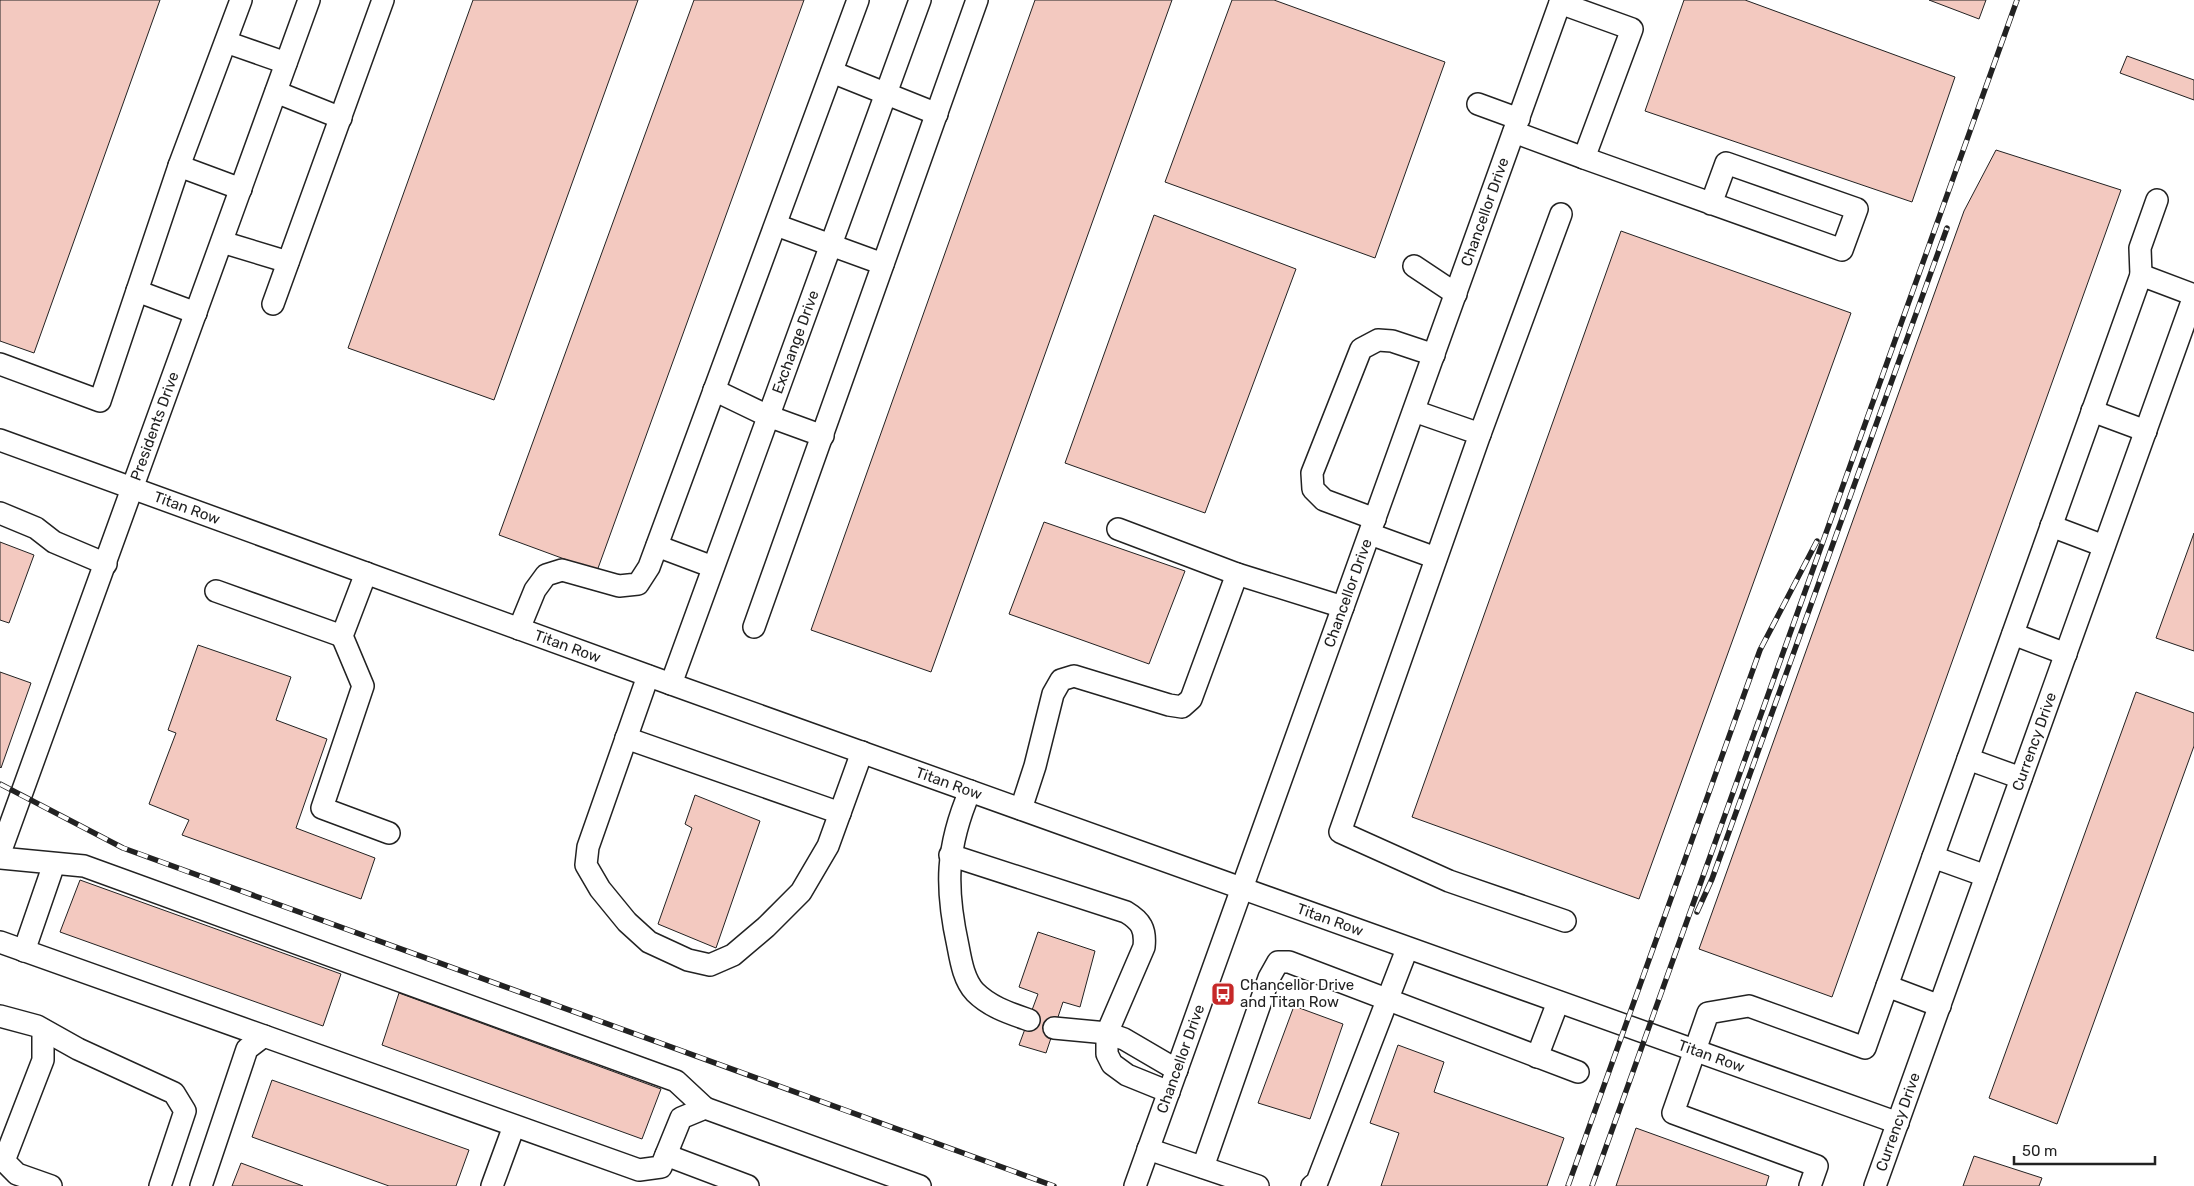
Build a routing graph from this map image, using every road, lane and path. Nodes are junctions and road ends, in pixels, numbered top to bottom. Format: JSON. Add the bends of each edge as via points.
{"nodes":[{"id":1,"x":241,"y":0,"type":"edge"},
{"id":2,"x":309,"y":0,"type":"edge"},
{"id":3,"x":383,"y":0,"type":"edge"},
{"id":4,"x":858,"y":0,"type":"edge"},
{"id":5,"x":920,"y":0,"type":"edge"},
{"id":6,"x":976,"y":0,"type":"edge"},
{"id":7,"x":1561,"y":1,"type":"edge"},
{"id":8,"x":226,"y":42,"type":"junction"},
{"id":9,"x":286,"y":64,"type":"junction"},
{"id":10,"x":832,"y":72,"type":"junction"},
{"id":11,"x":276,"y":92,"type":"junction"},
{"id":12,"x":885,"y":95,"type":"junction"},
{"id":13,"x":1478,"y":104,"type":"dead end"},
{"id":14,"x":937,"y":114,"type":"junction"},
{"id":15,"x":341,"y":118,"type":"junction"},
{"id":16,"x":1516,"y":126,"type":"junction"},
{"id":17,"x":1584,"y":158,"type":"junction"},
{"id":18,"x":179,"y":166,"type":"junction"},
{"id":19,"x":241,"y":189,"type":"junction"},
{"id":20,"x":2157,"y":200,"type":"dead end"},
{"id":21,"x":1711,"y":204,"type":"junction"},
{"id":22,"x":1561,"y":214,"type":"dead end"},
{"id":23,"x":776,"y":225,"type":"junction"},
{"id":24,"x":222,"y":242,"type":"junction"},
{"id":25,"x":831,"y":244,"type":"junction"},
{"id":26,"x":288,"y":262,"type":"junction"},
{"id":27,"x":883,"y":264,"type":"junction"},
{"id":28,"x":1414,"y":266,"type":"dead end"},
{"id":29,"x":2141,"y":275,"type":"junction"},
{"id":30,"x":137,"y":291,"type":"junction"},
{"id":31,"x":1456,"y":294,"type":"junction"},
{"id":32,"x":2194,"y":295,"type":"edge"},
{"id":33,"x":273,"y":304,"type":"dead end"},
{"id":34,"x":196,"y":313,"type":"junction"},
{"id":35,"x":1434,"y":355,"type":"junction"},
{"id":36,"x":0,"y":364,"type":"edge"},
{"id":37,"x":714,"y":390,"type":"junction"},
{"id":38,"x":1414,"y":411,"type":"junction"},
{"id":39,"x":2092,"y":412,"type":"junction"},
{"id":40,"x":768,"y":416,"type":"junction"},
{"id":41,"x":2146,"y":431,"type":"junction"},
{"id":42,"x":1480,"y":434,"type":"junction"},
{"id":43,"x":824,"y":436,"type":"junction"},
{"id":44,"x":0,"y":440,"type":"edge"},
{"id":45,"x":133,"y":488,"type":"junction"},
{"id":46,"x":0,"y":513,"type":"edge"},
{"id":47,"x":2051,"y":526,"type":"junction"},
{"id":48,"x":1372,"y":527,"type":"junction"},
{"id":49,"x":1118,"y":529,"type":"dead end"},
{"id":50,"x":657,"y":546,"type":"junction"},
{"id":51,"x":2104,"y":546,"type":"junction"},
{"id":52,"x":1436,"y":558,"type":"junction"},
{"id":53,"x":106,"y":564,"type":"junction"},
{"id":54,"x":713,"y":567,"type":"junction"},
{"id":55,"x":366,"y":573,"type":"junction"},
{"id":56,"x":1237,"y":574,"type":"junction"},
{"id":57,"x":216,"y":591,"type":"dead end"},
{"id":58,"x":1344,"y":607,"type":"junction"},
{"id":59,"x":754,"y":627,"type":"dead end"},
{"id":60,"x":519,"y":629,"type":"junction"},
{"id":61,"x":2013,"y":634,"type":"junction"},
{"id":62,"x":342,"y":636,"type":"junction"},
{"id":63,"x":2066,"y":654,"type":"junction"},
{"id":64,"x":648,"y":676,"type":"junction"},
{"id":65,"x":671,"y":684,"type":"junction"},
{"id":66,"x":626,"y":738,"type":"junction"},
{"id":67,"x":862,"y":752,"type":"junction"},
{"id":68,"x":1968,"y":759,"type":"junction"},
{"id":69,"x":2021,"y":778,"type":"junction"},
{"id":70,"x":970,"y":790,"type":"junction"},
{"id":71,"x":1022,"y":810,"type":"junction"},
{"id":72,"x":840,"y":813,"type":"junction"},
{"id":73,"x":389,"y":833,"type":"dead end"},
{"id":74,"x":0,"y":853,"type":"edge"},
{"id":75,"x":950,"y":855,"type":"junction"},
{"id":76,"x":1933,"y":856,"type":"junction"},
{"id":77,"x":0,"y":858,"type":"edge"},
{"id":78,"x":54,"y":864,"type":"junction"},
{"id":79,"x":1986,"y":876,"type":"junction"},
{"id":80,"x":1242,"y":890,"type":"junction"},
{"id":81,"x":1565,"y":921,"type":"dead end"},
{"id":82,"x":0,"y":942,"type":"edge"},
{"id":83,"x":1407,"y":949,"type":"junction"},
{"id":84,"x":24,"y":951,"type":"junction"},
{"id":85,"x":1887,"y":986,"type":"junction"},
{"id":86,"x":1388,"y":998,"type":"junction"},
{"id":87,"x":1558,"y":1002,"type":"junction"},
{"id":88,"x":1940,"y":1006,"type":"junction"},
{"id":89,"x":0,"y":1016,"type":"edge"},
{"id":90,"x":1028,"y":1020,"type":"dead end"},
{"id":91,"x":1054,"y":1028,"type":"dead end"},
{"id":92,"x":44,"y":1030,"type":"junction"},
{"id":93,"x":1108,"y":1033,"type":"junction"},
{"id":94,"x":264,"y":1036,"type":"junction"},
{"id":95,"x":1694,"y":1051,"type":"junction"},
{"id":96,"x":1537,"y":1057,"type":"junction"},
{"id":97,"x":1177,"y":1070,"type":"junction"},
{"id":98,"x":1578,"y":1072,"type":"dead end"},
{"id":99,"x":1169,"y":1092,"type":"junction"},
{"id":100,"x":705,"y":1108,"type":"junction"},
{"id":101,"x":1898,"y":1123,"type":"junction"},
{"id":102,"x":514,"y":1126,"type":"junction"},
{"id":103,"x":1148,"y":1149,"type":"junction"},
{"id":104,"x":666,"y":1155,"type":"junction"},
{"id":105,"x":1203,"y":1167,"type":"junction"},
{"id":106,"x":51,"y":1186,"type":"edge"},
{"id":107,"x":160,"y":1186,"type":"edge"},
{"id":108,"x":201,"y":1186,"type":"edge"},
{"id":109,"x":493,"y":1186,"type":"edge"},
{"id":110,"x":748,"y":1186,"type":"edge"},
{"id":111,"x":920,"y":1186,"type":"edge"},
{"id":112,"x":1135,"y":1186,"type":"edge"},
{"id":113,"x":1258,"y":1186,"type":"edge"},
{"id":114,"x":1312,"y":1186,"type":"edge"},
{"id":115,"x":1810,"y":1186,"type":"edge"},
{"id":116,"x":1875,"y":1186,"type":"edge"}],
"edges":[{"from":1,"to":8,"type":"street"},
{"from":2,"to":9,"type":"street","name":"Presidents Drive"},
{"from":3,"to":15,"type":"street"},
{"from":4,"to":10,"type":"street"},
{"from":5,"to":12,"type":"street","name":"Exchange Drive"},
{"from":6,"to":14,"type":"street"},
{"from":7,"to":16,"type":"street","name":"Chancellor Drive"},
{"from":7,"to":17,"type":"street","via":[[1632,29]]},
{"from":8,"to":9,"type":"street"},
{"from":8,"to":18,"type":"street"},
{"from":9,"to":11,"type":"street","name":"Presidents Drive"},
{"from":10,"to":12,"type":"street"},
{"from":10,"to":23,"type":"street"},
{"from":11,"to":15,"type":"street"},
{"from":11,"to":19,"type":"street","name":"Presidents Drive"},
{"from":12,"to":14,"type":"street"},
{"from":12,"to":25,"type":"street","name":"Exchange Drive"},
{"from":13,"to":16,"type":"street"},
{"from":14,"to":27,"type":"street"},
{"from":15,"to":26,"type":"street"},
{"from":16,"to":17,"type":"street"},
{"from":16,"to":31,"type":"street","name":"Chancellor Drive"},
{"from":17,"to":21,"type":"street"},
{"from":18,"to":19,"type":"street"},
{"from":18,"to":30,"type":"street"},
{"from":19,"to":24,"type":"street","name":"Presidents Drive"},
{"from":20,"to":29,"type":"street","via":[[2140,248]]},
{"from":21,"to":21,"type":"street","via":[[1842,250],[1857,209],[1726,163]]},
{"from":22,"to":42,"type":"street"},
{"from":23,"to":25,"type":"street"},
{"from":23,"to":37,"type":"street"},
{"from":24,"to":26,"type":"street"},
{"from":24,"to":34,"type":"street","name":"Presidents Drive"},
{"from":25,"to":27,"type":"street"},
{"from":25,"to":40,"type":"street","name":"Exchange Drive"},
{"from":26,"to":33,"type":"street"},
{"from":27,"to":43,"type":"street"},
{"from":28,"to":31,"type":"street"},
{"from":29,"to":32,"type":"street"},
{"from":29,"to":39,"type":"street"},
{"from":30,"to":34,"type":"street"},
{"from":30,"to":36,"type":"street","via":[[100,401]]},
{"from":31,"to":35,"type":"street","name":"Chancellor Drive"},
{"from":32,"to":41,"type":"street","name":"Currency Drive"},
{"from":34,"to":45,"type":"street","name":"Presidents Drive"},
{"from":35,"to":38,"type":"street","name":"Chancellor Drive"},
{"from":35,"to":48,"type":"street","via":[[1392,340],[1378,340],[1361,349],[1312,473],[1313,489],[1324,500]]},
{"from":37,"to":40,"type":"street"},
{"from":37,"to":50,"type":"street"},
{"from":38,"to":42,"type":"street"},
{"from":38,"to":48,"type":"street","name":"Chancellor Drive"},
{"from":39,"to":41,"type":"street"},
{"from":39,"to":47,"type":"street"},
{"from":40,"to":43,"type":"street"},
{"from":40,"to":54,"type":"street","name":"Exchange Drive"},
{"from":41,"to":51,"type":"street","name":"Currency Drive"},
{"from":42,"to":52,"type":"street"},
{"from":43,"to":59,"type":"street"},
{"from":44,"to":45,"type":"street","name":"Titan Row"},
{"from":45,"to":53,"type":"street","name":"Presidents Drive"},
{"from":45,"to":55,"type":"street","name":"Titan Row"},
{"from":46,"to":53,"type":"street","via":[[36,528],[54,542]]},
{"from":47,"to":51,"type":"street"},
{"from":47,"to":61,"type":"street"},
{"from":48,"to":52,"type":"street"},
{"from":48,"to":58,"type":"street","name":"Chancellor Drive"},
{"from":49,"to":56,"type":"street"},
{"from":50,"to":54,"type":"street"},
{"from":50,"to":60,"type":"street","via":[[649,568],[638,584],[619,586],[562,570],[546,575],[535,590]]},
{"from":51,"to":63,"type":"street","name":"Currency Drive"},
{"from":52,"to":81,"type":"street","via":[[1340,832],[1449,881]]},
{"from":53,"to":74,"type":"street","name":"Presidents Drive"},
{"from":54,"to":65,"type":"street","name":"Exchange Drive"},
{"from":55,"to":60,"type":"street","name":"Titan Row"},
{"from":55,"to":62,"type":"street"},
{"from":56,"to":58,"type":"street"},
{"from":56,"to":71,"type":"street","via":[[1191,699],[1182,707],[1074,676],[1061,680],[1053,694]]},
{"from":57,"to":62,"type":"street"},
{"from":58,"to":80,"type":"street","name":"Chancellor Drive"},
{"from":60,"to":64,"type":"street","name":"Titan Row"},
{"from":61,"to":63,"type":"street"},
{"from":61,"to":68,"type":"street"},
{"from":62,"to":73,"type":"street","via":[[363,686],[322,808]]},
{"from":63,"to":69,"type":"street","name":"Currency Drive"},
{"from":64,"to":65,"type":"street","name":"Titan Row"},
{"from":64,"to":66,"type":"street"},
{"from":65,"to":67,"type":"street","name":"Titan Row"},
{"from":66,"to":72,"type":"street"},
{"from":66,"to":72,"type":"street","via":[[588,847],[586,865],[600,889],[627,922],[649,942],[688,960],[710,965],[733,955],[766,927],[801,892],[828,846]]},
{"from":67,"to":70,"type":"street","name":"Titan Row"},
{"from":67,"to":72,"type":"street"},
{"from":68,"to":69,"type":"street"},
{"from":68,"to":76,"type":"street"},
{"from":69,"to":79,"type":"street","name":"Currency Drive"},
{"from":70,"to":71,"type":"street","name":"Titan Row"},
{"from":70,"to":75,"type":"street"},
{"from":71,"to":80,"type":"street","name":"Titan Row"},
{"from":75,"to":90,"type":"street","via":[[950,901],[966,976],[974,991],[993,1007]]},
{"from":75,"to":93,"type":"street","via":[[1126,912],[1140,923],[1145,937],[1144,947]]},
{"from":76,"to":79,"type":"street"},
{"from":76,"to":85,"type":"street"},
{"from":77,"to":78,"type":"street"},
{"from":78,"to":84,"type":"street"},
{"from":78,"to":100,"type":"street","via":[[84,866],[676,1081]]},
{"from":79,"to":88,"type":"street","name":"Currency Drive"},
{"from":80,"to":83,"type":"street","name":"Titan Row"},
{"from":80,"to":97,"type":"street","name":"Chancellor Drive"},
{"from":82,"to":84,"type":"street"},
{"from":83,"to":86,"type":"street"},
{"from":83,"to":87,"type":"street","name":"Titan Row"},
{"from":84,"to":94,"type":"street"},
{"from":85,"to":88,"type":"street"},
{"from":85,"to":95,"type":"street","via":[[1865,1048],[1749,1006],[1708,1013]]},
{"from":86,"to":96,"type":"street"},
{"from":86,"to":105,"type":"street","via":[[1290,962],[1278,962],[1269,978]]},
{"from":86,"to":114,"type":"street","via":[[1317,1182]]},
{"from":87,"to":95,"type":"street","name":"Titan Row"},
{"from":87,"to":96,"type":"street"},
{"from":88,"to":101,"type":"street","name":"Currency Drive"},
{"from":89,"to":92,"type":"street"},
{"from":91,"to":93,"type":"street"},
{"from":92,"to":106,"type":"street","via":[[43,1060],[4,1161],[17,1174]]},
{"from":92,"to":107,"type":"street","via":[[174,1093],[185,1111]]},
{"from":93,"to":97,"type":"street"},
{"from":93,"to":99,"type":"street","via":[[1107,1054],[1112,1064],[1127,1076]]},
{"from":94,"to":102,"type":"street"},
{"from":94,"to":108,"type":"street","via":[[247,1049]]},
{"from":95,"to":101,"type":"street","name":"Titan Row"},
{"from":95,"to":115,"type":"street","via":[[1673,1113],[1817,1166]]},
{"from":96,"to":98,"type":"street"},
{"from":97,"to":99,"type":"street","name":"Chancellor Drive"},
{"from":99,"to":103,"type":"street","name":"Chancellor Drive"},
{"from":100,"to":104,"type":"street","via":[[681,1118]]},
{"from":100,"to":111,"type":"street"},
{"from":101,"to":116,"type":"street","name":"Currency Drive"},
{"from":102,"to":104,"type":"street","via":[[639,1170],[662,1167]]},
{"from":102,"to":109,"type":"street"},
{"from":103,"to":105,"type":"street"},
{"from":103,"to":112,"type":"street","name":"Chancellor Drive"},
{"from":104,"to":110,"type":"street"},
{"from":105,"to":113,"type":"street"}]}
